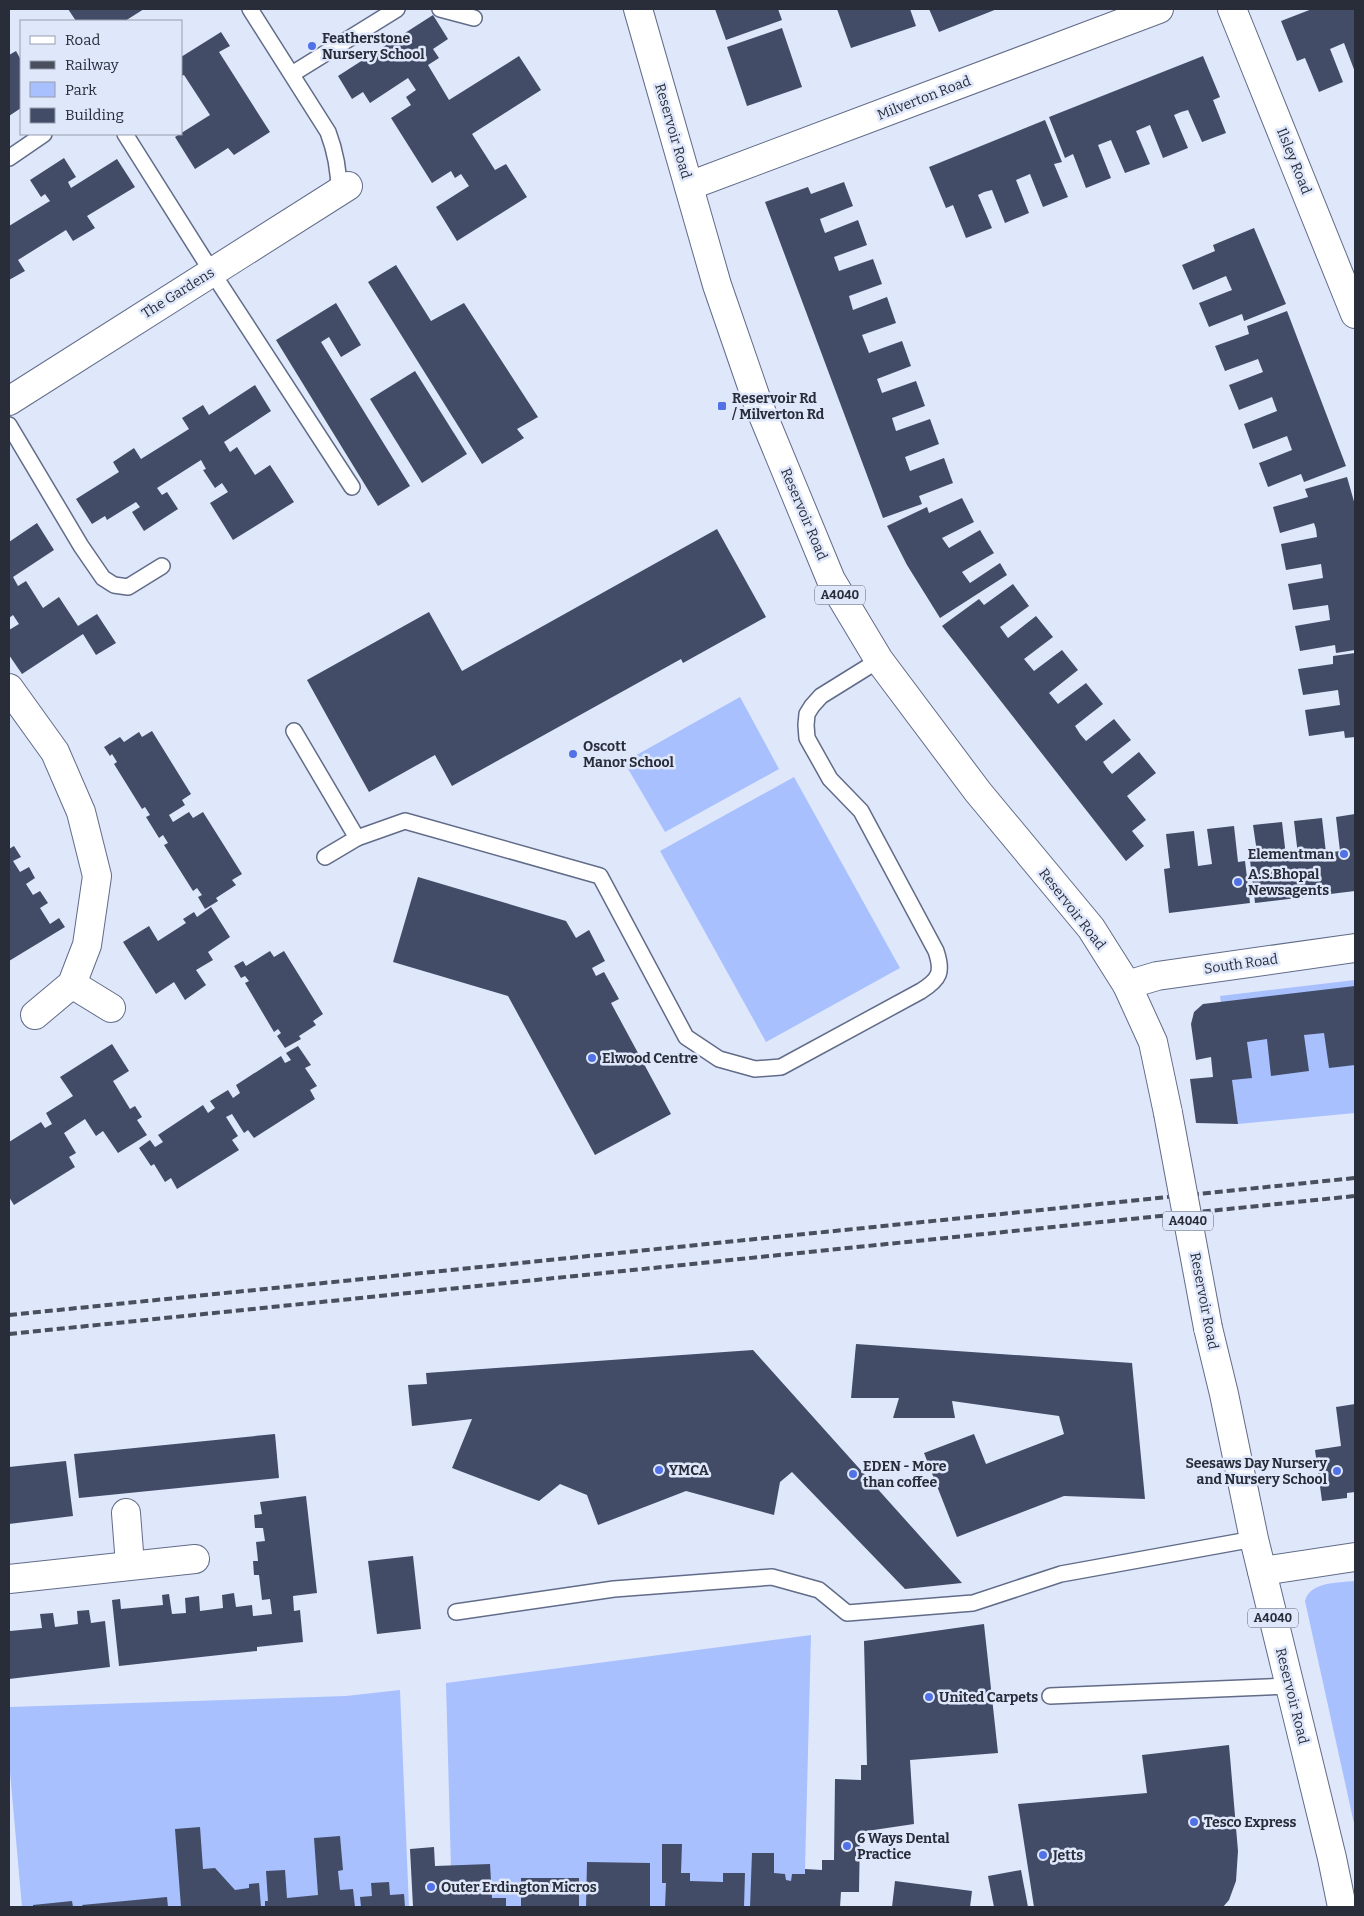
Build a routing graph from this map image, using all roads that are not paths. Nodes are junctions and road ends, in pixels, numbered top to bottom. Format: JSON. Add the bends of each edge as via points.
{"nodes":[{"id":1,"x":250,"y":9,"type":"edge"},
{"id":2,"x":397,"y":9,"type":"edge"},
{"id":3,"x":440,"y":9,"type":"edge"},
{"id":4,"x":638,"y":9,"type":"edge"},
{"id":5,"x":1159,"y":9,"type":"edge"},
{"id":6,"x":1232,"y":9,"type":"edge"},
{"id":7,"x":474,"y":18,"type":"dead end"},
{"id":8,"x":292,"y":74,"type":"junction"},
{"id":9,"x":43,"y":135,"type":"edge"},
{"id":10,"x":126,"y":135,"type":"edge"},
{"id":11,"x":9,"y":158,"type":"edge"},
{"id":12,"x":689,"y":186,"type":"junction"},
{"id":13,"x":343,"y":189,"type":"joint"},
{"id":14,"x":212,"y":272,"type":"junction"},
{"id":15,"x":1355,"y":314,"type":"edge"},
{"id":16,"x":9,"y":400,"type":"edge"},
{"id":17,"x":9,"y":425,"type":"edge"},
{"id":18,"x":352,"y":488,"type":"dead end"},
{"id":19,"x":162,"y":566,"type":"dead end"},
{"id":20,"x":879,"y":660,"type":"junction"},
{"id":21,"x":13,"y":700,"type":"edge"},
{"id":22,"x":294,"y":731,"type":"dead end"},
{"id":23,"x":357,"y":838,"type":"junction"},
{"id":24,"x":325,"y":857,"type":"dead end"},
{"id":25,"x":1355,"y":948,"type":"edge"},
{"id":26,"x":72,"y":984,"type":"junction"},
{"id":27,"x":1127,"y":984,"type":"junction"},
{"id":28,"x":111,"y":1008,"type":"dead end"},
{"id":29,"x":35,"y":1016,"type":"dead end"},
{"id":30,"x":126,"y":1514,"type":"dead end"},
{"id":31,"x":1254,"y":1538,"type":"junction"},
{"id":32,"x":1355,"y":1557,"type":"edge"},
{"id":33,"x":196,"y":1559,"type":"dead end"},
{"id":34,"x":130,"y":1565,"type":"junction"},
{"id":35,"x":1262,"y":1571,"type":"junction"},
{"id":36,"x":9,"y":1579,"type":"edge"},
{"id":37,"x":456,"y":1612,"type":"dead end"},
{"id":38,"x":1289,"y":1686,"type":"junction"},
{"id":39,"x":1050,"y":1696,"type":"dead end"},
{"id":40,"x":1342,"y":1907,"type":"edge"}],
"edges":[{"from":1,"to":8,"type":"lane"},
{"from":2,"to":8,"type":"lane"},
{"from":3,"to":7,"type":"lane"},
{"from":4,"to":12,"type":"street","name":"Reservoir Road","number":"A4040"},
{"from":5,"to":12,"type":"street","name":"Milverton Road"},
{"from":6,"to":15,"type":"street","name":"Ilsley Road"},
{"from":8,"to":13,"type":"lane","via":[[328,132]]},
{"from":9,"to":11,"type":"lane"},
{"from":10,"to":14,"type":"lane"},
{"from":12,"to":20,"type":"street","name":"Reservoir Road","number":"A4040","via":[[717,285],[757,401],[831,580]]},
{"from":13,"to":14,"type":"street","name":"The Gardens"},
{"from":14,"to":16,"type":"street","name":"The Gardens"},
{"from":14,"to":18,"type":"lane"},
{"from":17,"to":19,"type":"lane","via":[[103,578],[114,585],[128,587]]},
{"from":20,"to":23,"type":"lane","via":[[821,696],[807,714],[807,738],[830,779],[861,811],[936,950],[940,968],[938,978],[921,991],[781,1067],[755,1070],[719,1059],[686,1037],[600,876],[405,822]]},
{"from":20,"to":27,"type":"street","name":"Reservoir Road","number":"A4040","via":[[978,792],[1091,928]]},
{"from":21,"to":26,"type":"street","via":[[55,752],[81,812],[97,876],[87,946]]},
{"from":22,"to":23,"type":"lane"},
{"from":23,"to":24,"type":"lane"},
{"from":25,"to":27,"type":"street","name":"South Road","via":[[1157,976]]},
{"from":26,"to":28,"type":"street"},
{"from":26,"to":29,"type":"street"},
{"from":27,"to":31,"type":"street","name":"Reservoir Road","number":"A4040","bridge":true,"via":[[1153,1042],[1208,1328]]},
{"from":30,"to":34,"type":"street"},
{"from":31,"to":35,"type":"street","name":"Reservoir Road","number":"A4040"},
{"from":31,"to":37,"type":"lane","via":[[1061,1574],[973,1603],[847,1613],[819,1590],[772,1577],[614,1589]]},
{"from":32,"to":35,"type":"street"},
{"from":33,"to":34,"type":"street"},
{"from":34,"to":36,"type":"street"},
{"from":35,"to":38,"type":"street","name":"Reservoir Road","number":"A4040"},
{"from":38,"to":39,"type":"lane"},
{"from":38,"to":40,"type":"street","name":"Reservoir Road","number":"A4040"}]}
